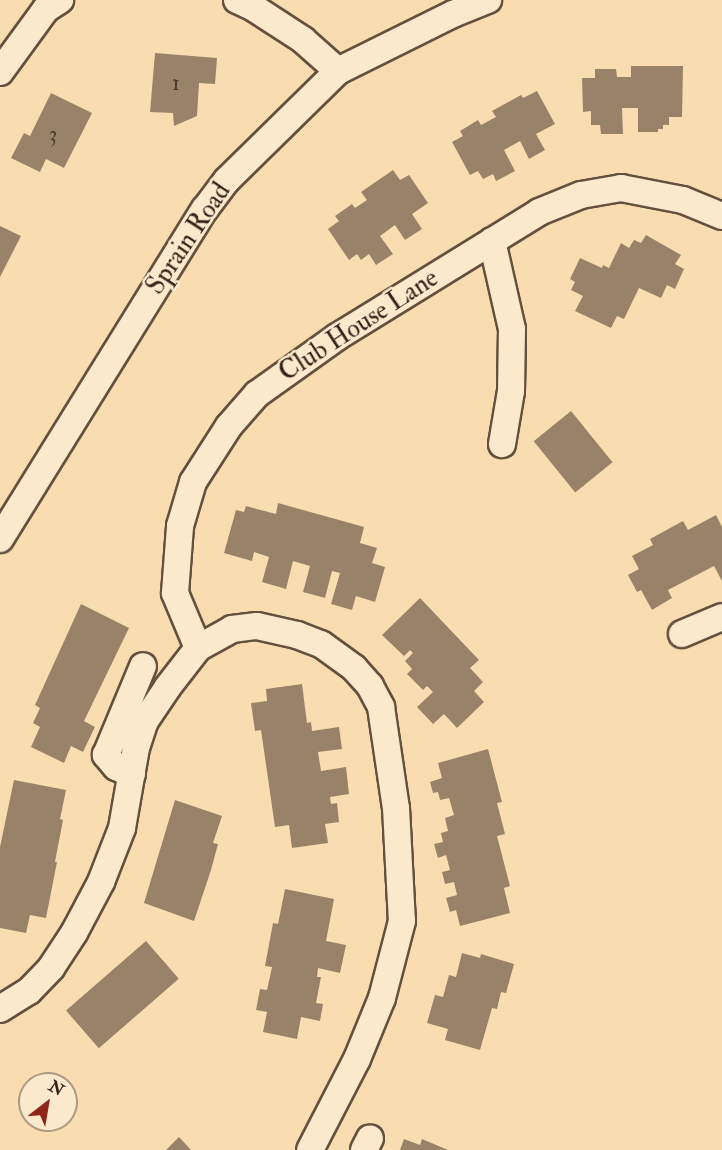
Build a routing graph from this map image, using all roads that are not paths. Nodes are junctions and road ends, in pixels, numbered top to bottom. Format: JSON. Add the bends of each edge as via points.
{"nodes":[{"id":1,"x":60,"y":0,"type":"edge"},
{"id":2,"x":237,"y":0,"type":"edge"},
{"id":3,"x":488,"y":0,"type":"edge"},
{"id":4,"x":338,"y":70,"type":"junction"},
{"id":5,"x":0,"y":72,"type":"edge"},
{"id":6,"x":722,"y":216,"type":"edge"},
{"id":7,"x":492,"y":241,"type":"junction"},
{"id":8,"x":502,"y":444,"type":"dead end"},
{"id":9,"x":0,"y":539,"type":"edge"},
{"id":10,"x":722,"y":617,"type":"edge"},
{"id":11,"x":682,"y":634,"type":"dead end"},
{"id":12,"x":198,"y":648,"type":"junction"},
{"id":13,"x":143,"y":666,"type":"dead end"},
{"id":14,"x":132,"y":774,"type":"junction"},
{"id":15,"x":0,"y":1009,"type":"edge"},
{"id":16,"x":310,"y":1150,"type":"edge"}],
"edges":[{"from":1,"to":5,"type":"street","via":[[46,9]]},
{"from":2,"to":4,"type":"street","via":[[303,40]]},
{"from":3,"to":4,"type":"street","name":"Sprain Road"},
{"from":4,"to":9,"type":"street","name":"Sprain Road","via":[[227,180],[205,209]]},
{"from":6,"to":7,"type":"street","name":"Club House Lane","via":[[682,201],[621,188],[581,195],[539,212]]},
{"from":7,"to":8,"type":"street","via":[[512,329],[511,392]]},
{"from":7,"to":12,"type":"street","name":"Club House Lane","via":[[328,343],[257,394],[229,426],[193,482],[180,526],[175,593]]},
{"from":10,"to":11,"type":"street"},
{"from":12,"to":14,"type":"street","via":[[145,721]]},
{"from":12,"to":16,"type":"street","via":[[232,629],[257,626],[297,635],[321,644],[354,668],[381,707],[396,808],[402,921],[382,998],[357,1059]]},
{"from":13,"to":14,"type":"street","via":[[106,755],[116,767]]},
{"from":14,"to":15,"type":"street","via":[[122,828],[102,882],[74,933],[51,968],[29,991]]}]}
